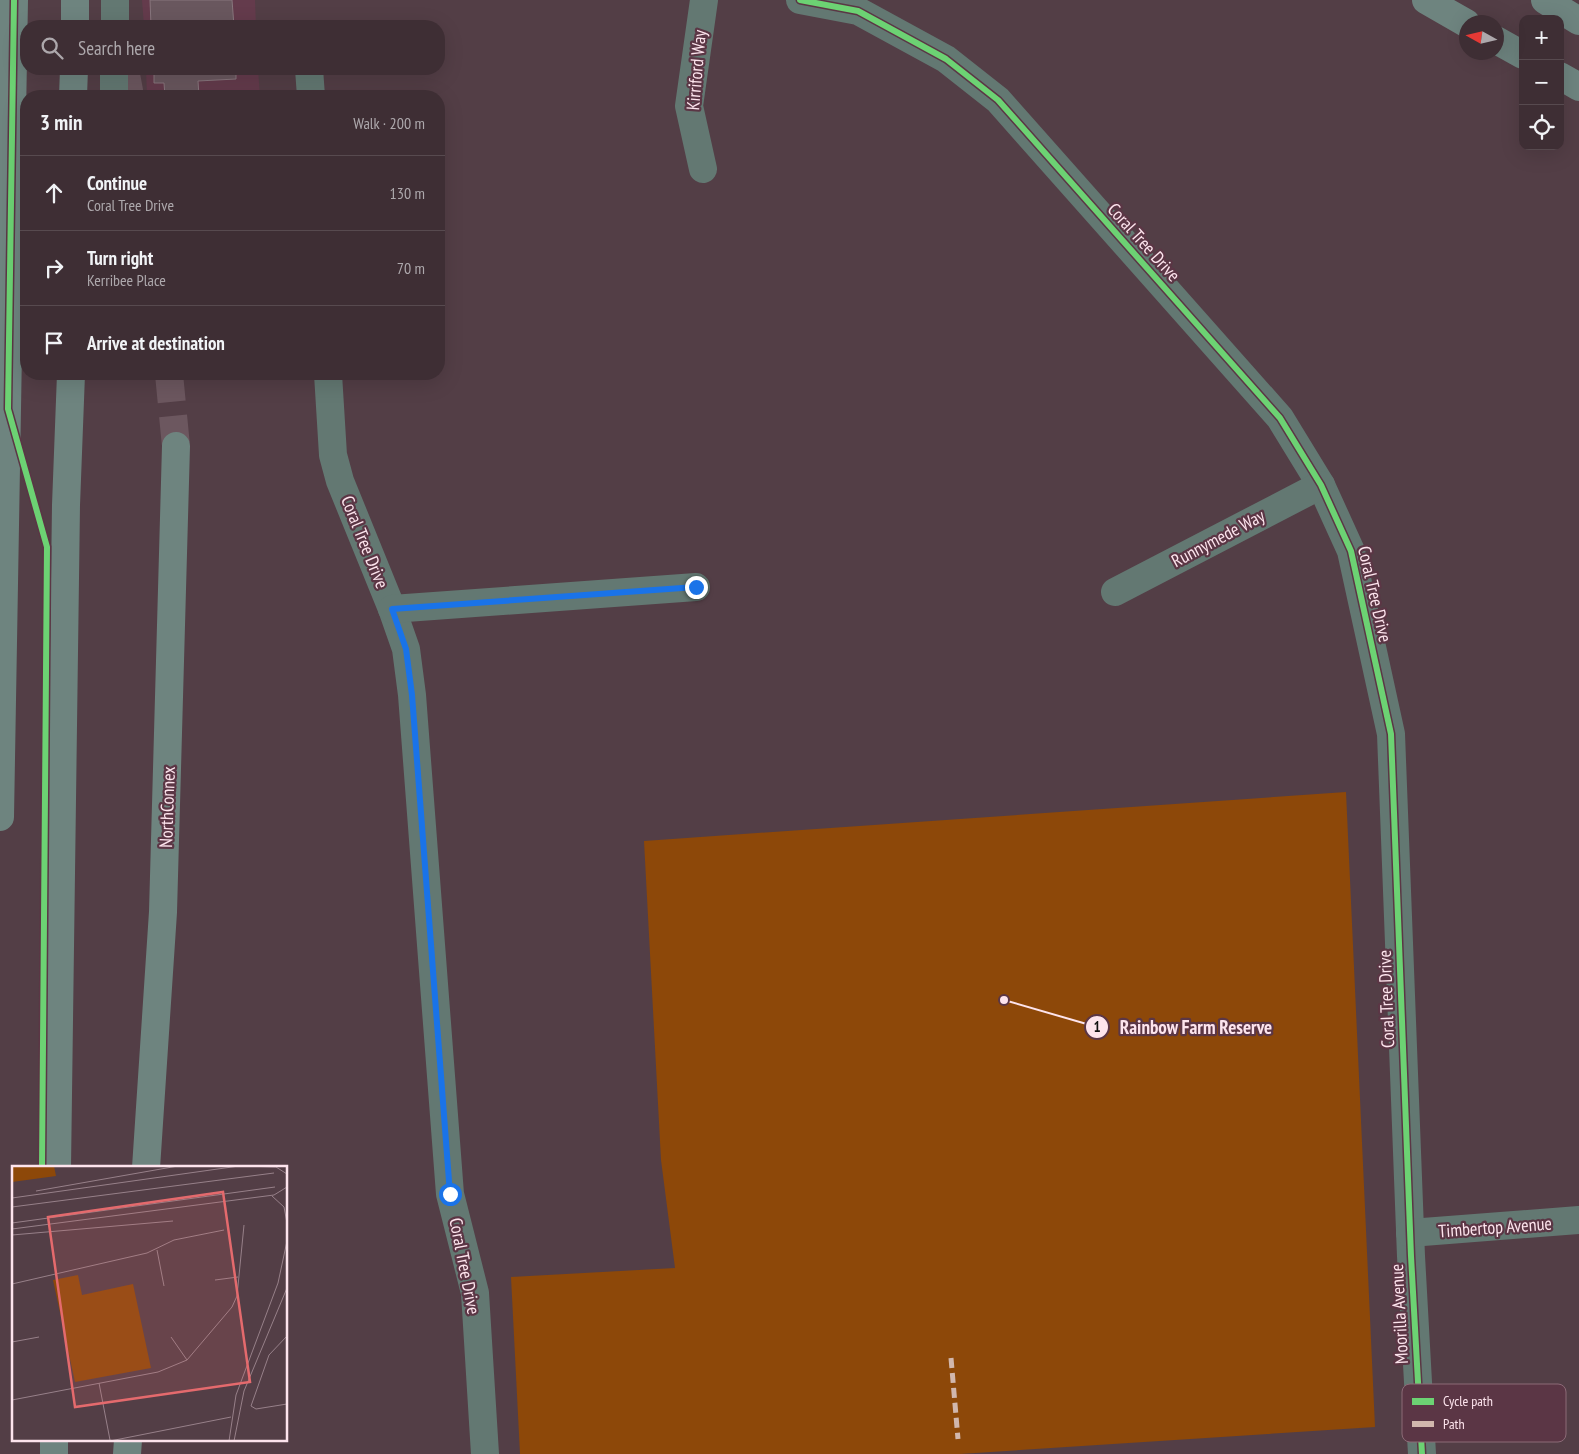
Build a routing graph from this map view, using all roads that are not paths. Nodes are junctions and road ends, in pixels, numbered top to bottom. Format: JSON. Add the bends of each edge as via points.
{"nodes":[{"id":1,"x":14,"y":0,"type":"edge"},
{"id":2,"x":75,"y":0,"type":"edge"},
{"id":3,"x":115,"y":0,"type":"edge"},
{"id":4,"x":704,"y":0,"type":"edge"},
{"id":5,"x":800,"y":0,"type":"edge"},
{"id":6,"x":1426,"y":0,"type":"edge"},
{"id":7,"x":1545,"y":0,"type":"edge"},
{"id":8,"x":1459,"y":19,"type":"edge"},
{"id":9,"x":75,"y":20,"type":"edge"},
{"id":10,"x":115,"y":20,"type":"edge"},
{"id":11,"x":1579,"y":21,"type":"edge"},
{"id":12,"x":1504,"y":44,"type":"edge"},
{"id":13,"x":1519,"y":53,"type":"edge"},
{"id":14,"x":74,"y":75,"type":"edge"},
{"id":15,"x":114,"y":75,"type":"edge"},
{"id":16,"x":309,"y":75,"type":"edge"},
{"id":17,"x":1564,"y":78,"type":"edge"},
{"id":18,"x":1579,"y":87,"type":"edge"},
{"id":19,"x":74,"y":90,"type":"edge"},
{"id":20,"x":114,"y":90,"type":"edge"},
{"id":21,"x":311,"y":90,"type":"edge"},
{"id":22,"x":702,"y":169,"type":"dead end"},
{"id":23,"x":72,"y":380,"type":"edge"},
{"id":24,"x":328,"y":380,"type":"edge"},
{"id":25,"x":176,"y":446,"type":"tunnel mouth"},
{"id":26,"x":1322,"y":485,"type":"junction"},
{"id":27,"x":696,"y":587,"type":"dead end"},
{"id":28,"x":1115,"y":592,"type":"dead end"},
{"id":29,"x":392,"y":609,"type":"junction"},
{"id":30,"x":0,"y":817,"type":"edge"},
{"id":31,"x":57,"y":1166,"type":"edge"},
{"id":32,"x":146,"y":1166,"type":"edge"},
{"id":33,"x":1579,"y":1220,"type":"edge"},
{"id":34,"x":1410,"y":1233,"type":"junction"},
{"id":35,"x":1418,"y":1384,"type":"edge"},
{"id":36,"x":485,"y":1454,"type":"edge"}],
"edges":[{"from":1,"to":30,"type":"highway"},
{"from":2,"to":9,"type":"highway"},
{"from":3,"to":10,"type":"street"},
{"from":4,"to":22,"type":"street","name":"Kirriford Way","via":[[689,106]]},
{"from":5,"to":26,"type":"street","name":"Coral Tree Drive","via":[[858,11],[946,60],[998,100],[1280,418]]},
{"from":6,"to":8,"type":"highway"},
{"from":7,"to":11,"type":"highway"},
{"from":12,"to":13,"type":"highway"},
{"from":14,"to":19,"type":"highway"},
{"from":15,"to":20,"type":"street"},
{"from":16,"to":21,"type":"street"},
{"from":17,"to":18,"type":"highway"},
{"from":23,"to":31,"type":"highway","via":[[66,505]]},
{"from":24,"to":29,"type":"street","name":"Coral Tree Drive","via":[[333,455]]},
{"from":25,"to":32,"type":"highway","name":"NorthConnex","via":[[163,912]]},
{"from":26,"to":28,"type":"street","name":"Runnymede Way"},
{"from":26,"to":34,"type":"street","name":"Coral Tree Drive","via":[[1351,551],[1390,734]]},
{"from":27,"to":29,"type":"street"},
{"from":29,"to":36,"type":"street","name":"Coral Tree Drive","via":[[406,649],[412,695],[450,1194],[475,1293]]},
{"from":33,"to":34,"type":"street","name":"Timbertop Avenue"},
{"from":34,"to":35,"type":"street","name":"Moorilla Avenue"}]}
